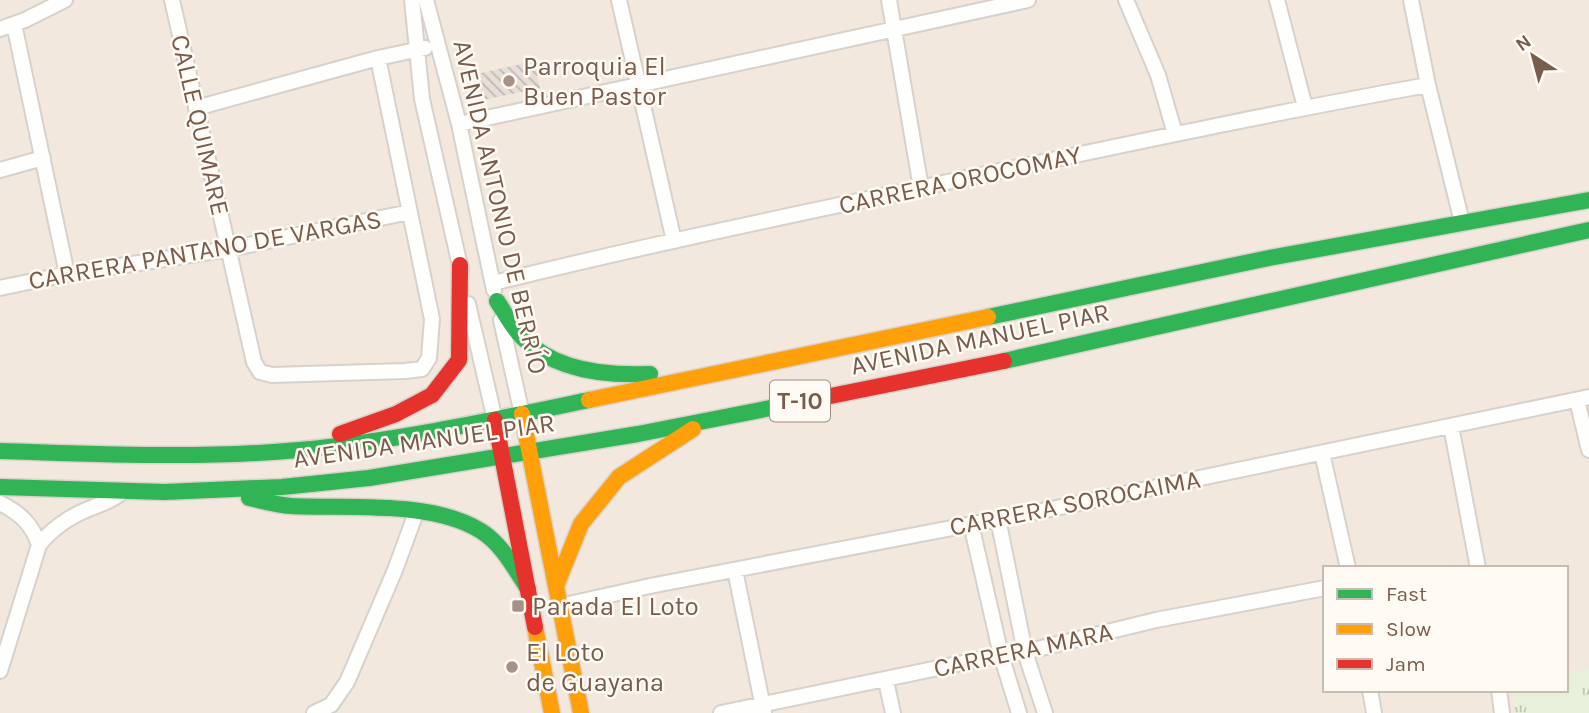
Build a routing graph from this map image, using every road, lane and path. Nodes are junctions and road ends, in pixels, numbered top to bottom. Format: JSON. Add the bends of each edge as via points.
{"nodes":[{"id":1,"x":65,"y":0,"type":"edge"},
{"id":2,"x":172,"y":0,"type":"edge"},
{"id":3,"x":412,"y":0,"type":"edge"},
{"id":4,"x":426,"y":0,"type":"edge"},
{"id":5,"x":619,"y":0,"type":"edge"},
{"id":6,"x":889,"y":0,"type":"edge"},
{"id":7,"x":1028,"y":0,"type":"edge"},
{"id":8,"x":1126,"y":0,"type":"edge"},
{"id":9,"x":1277,"y":0,"type":"edge"},
{"id":10,"x":1411,"y":0,"type":"edge"},
{"id":11,"x":40,"y":6,"type":"edge"},
{"id":12,"x":7,"y":26,"type":"edge"},
{"id":13,"x":894,"y":29,"type":"junction"},
{"id":14,"x":438,"y":45,"type":"junction"},
{"id":15,"x":417,"y":49,"type":"junction"},
{"id":16,"x":378,"y":58,"type":"junction"},
{"id":17,"x":636,"y":83,"type":"junction"},
{"id":18,"x":1429,"y":85,"type":"junction"},
{"id":19,"x":1305,"y":107,"type":"junction"},
{"id":20,"x":196,"y":108,"type":"junction"},
{"id":21,"x":458,"y":124,"type":"junction"},
{"id":22,"x":1175,"y":134,"type":"junction"},
{"id":23,"x":43,"y":158,"type":"junction"},
{"id":24,"x":0,"y":170,"type":"edge"},
{"id":25,"x":921,"y":188,"type":"junction"},
{"id":26,"x":1589,"y":200,"type":"edge"},
{"id":27,"x":410,"y":212,"type":"junction"},
{"id":28,"x":1462,"y":222,"type":"junction"},
{"id":29,"x":1589,"y":230,"type":"edge"},
{"id":30,"x":674,"y":241,"type":"junction"},
{"id":31,"x":229,"y":249,"type":"junction"},
{"id":32,"x":460,"y":265,"type":"junction"},
{"id":33,"x":67,"y":274,"type":"junction"},
{"id":34,"x":493,"y":283,"type":"junction"},
{"id":35,"x":0,"y":288,"type":"edge"},
{"id":36,"x":497,"y":301,"type":"junction"},
{"id":37,"x":725,"y":372,"type":"junction"},
{"id":38,"x":1583,"y":399,"type":"edge"},
{"id":39,"x":522,"y":414,"type":"junction"},
{"id":40,"x":495,"y":419,"type":"junction"},
{"id":41,"x":710,"y":420,"type":"junction"},
{"id":42,"x":1451,"y":426,"type":"junction"},
{"id":43,"x":298,"y":450,"type":"junction"},
{"id":44,"x":1589,"y":450,"type":"edge"},
{"id":45,"x":0,"y":451,"type":"edge"},
{"id":46,"x":530,"y":452,"type":"junction"},
{"id":47,"x":1322,"y":453,"type":"junction"},
{"id":48,"x":502,"y":456,"type":"junction"},
{"id":49,"x":0,"y":487,"type":"edge"},
{"id":50,"x":228,"y":489,"type":"junction"},
{"id":51,"x":123,"y":491,"type":"junction"},
{"id":52,"x":0,"y":503,"type":"edge"},
{"id":53,"x":416,"y":513,"type":"junction"},
{"id":54,"x":998,"y":519,"type":"junction"},
{"id":55,"x":971,"y":524,"type":"junction"},
{"id":56,"x":39,"y":545,"type":"junction"},
{"id":57,"x":1348,"y":566,"type":"edge"},
{"id":58,"x":1478,"y":566,"type":"edge"},
{"id":59,"x":735,"y":570,"type":"junction"},
{"id":60,"x":556,"y":586,"type":"junction"},
{"id":61,"x":1323,"y":588,"type":"edge"},
{"id":62,"x":528,"y":589,"type":"junction"},
{"id":63,"x":560,"y":606,"type":"junction"},
{"id":64,"x":1025,"y":652,"type":"junction"},
{"id":65,"x":1001,"y":655,"type":"junction"},
{"id":66,"x":0,"y":671,"type":"edge"},
{"id":67,"x":886,"y":681,"type":"junction"},
{"id":68,"x":1370,"y":692,"type":"edge"},
{"id":69,"x":1499,"y":692,"type":"edge"},
{"id":70,"x":763,"y":709,"type":"edge"},
{"id":71,"x":314,"y":713,"type":"edge"},
{"id":72,"x":552,"y":713,"type":"edge"},
{"id":73,"x":581,"y":713,"type":"edge"},
{"id":74,"x":721,"y":713,"type":"edge"},
{"id":75,"x":893,"y":713,"type":"edge"},
{"id":76,"x":1019,"y":713,"type":"edge"},
{"id":77,"x":1045,"y":713,"type":"edge"},
{"id":78,"x":1374,"y":713,"type":"edge"},
{"id":79,"x":1502,"y":713,"type":"edge"}],
"edges":[{"from":1,"to":11,"type":"street"},
{"from":2,"to":20,"type":"street","name":"CALLE QUIMARE"},
{"from":3,"to":15,"type":"street","name":"AVENIDA ANTONIO DE BERRÍO"},
{"from":4,"to":14,"type":"street","name":"AVENIDA ANTONIO DE BERRÍO"},
{"from":5,"to":17,"type":"street"},
{"from":6,"to":13,"type":"street"},
{"from":7,"to":13,"type":"street"},
{"from":8,"to":22,"type":"street","via":[[1158,75]]},
{"from":9,"to":19,"type":"street"},
{"from":10,"to":18,"type":"street"},
{"from":11,"to":12,"type":"street"},
{"from":12,"to":23,"type":"street"},
{"from":13,"to":17,"type":"street"},
{"from":13,"to":25,"type":"street"},
{"from":14,"to":15,"type":"street"},
{"from":14,"to":21,"type":"street","name":"AVENIDA ANTONIO DE BERRÍO"},
{"from":15,"to":16,"type":"street"},
{"from":15,"to":32,"type":"street","name":"AVENIDA ANTONIO DE BERRÍO","via":[[422,99]]},
{"from":16,"to":20,"type":"street"},
{"from":16,"to":27,"type":"street"},
{"from":17,"to":21,"type":"street"},
{"from":17,"to":30,"type":"street"},
{"from":18,"to":19,"type":"street","name":"CARRERA OROCOMAY"},
{"from":18,"to":28,"type":"street"},
{"from":19,"to":22,"type":"street","name":"CARRERA OROCOMAY"},
{"from":20,"to":31,"type":"street","name":"CALLE QUIMARE"},
{"from":21,"to":34,"type":"street","name":"AVENIDA ANTONIO DE BERRÍO"},
{"from":22,"to":25,"type":"street","name":"CARRERA OROCOMAY"},
{"from":23,"to":24,"type":"street"},
{"from":23,"to":33,"type":"street"},
{"from":25,"to":30,"type":"street","name":"CARRERA OROCOMAY"},
{"from":26,"to":28,"type":"main road","name":"AVENIDA MANUEL PIAR","number":"T-10"},
{"from":27,"to":31,"type":"street","name":"CARRERA PANTANO DE VARGAS"},
{"from":27,"to":31,"type":"street","name":"CALLE QUIMARE","via":[[432,319],[429,358],[422,369],[260,372]]},
{"from":28,"to":37,"type":"main road","name":"AVENIDA MANUEL PIAR","number":"T-10"},
{"from":29,"to":41,"type":"main road","name":"AVENIDA MANUEL PIAR","number":"T-10","via":[[1048,352]]},
{"from":30,"to":34,"type":"street","name":"CARRERA OROCOMAY"},
{"from":31,"to":33,"type":"street","name":"CARRERA PANTANO DE VARGAS"},
{"from":32,"to":40,"type":"street","name":"AVENIDA ANTONIO DE BERRÍO"},
{"from":32,"to":43,"type":"main road","via":[[459,360],[432,395],[396,414]]},
{"from":33,"to":35,"type":"street","name":"CARRERA PANTANO DE VARGAS"},
{"from":34,"to":36,"type":"street","name":"AVENIDA ANTONIO DE BERRÍO"},
{"from":36,"to":37,"type":"main road","via":[[524,340],[565,365],[619,376]]},
{"from":36,"to":39,"type":"street","name":"AVENIDA ANTONIO DE BERRÍO"},
{"from":37,"to":39,"type":"main road","name":"AVENIDA MANUEL PIAR","number":"T-10"},
{"from":38,"to":42,"type":"street","name":"CARRERA SOROCAIMA"},
{"from":38,"to":44,"type":"street"},
{"from":39,"to":40,"type":"main road","name":"AVENIDA MANUEL PIAR","number":"T-10"},
{"from":39,"to":46,"type":"main road","name":"AVENIDA ANTONIO DE BERRÍO"},
{"from":40,"to":43,"type":"main road","name":"AVENIDA MANUEL PIAR","number":"T-10"},
{"from":40,"to":48,"type":"main road","name":"AVENIDA ANTONIO DE BERRÍO"},
{"from":41,"to":46,"type":"main road","name":"AVENIDA MANUEL PIAR","number":"T-10"},
{"from":41,"to":60,"type":"main road","via":[[619,477],[582,524]]},
{"from":42,"to":47,"type":"street","name":"CARRERA SOROCAIMA"},
{"from":42,"to":58,"type":"street"},
{"from":43,"to":45,"type":"main road","name":"AVENIDA MANUEL PIAR","number":"T-10","via":[[164,456]]},
{"from":46,"to":48,"type":"main road","name":"AVENIDA MANUEL PIAR","number":"T-10"},
{"from":46,"to":60,"type":"main road","name":"AVENIDA ANTONIO DE BERRÍO"},
{"from":47,"to":54,"type":"street","name":"CARRERA SOROCAIMA"},
{"from":47,"to":57,"type":"street"},
{"from":48,"to":50,"type":"main road","name":"AVENIDA MANUEL PIAR","number":"T-10","via":[[369,478]]},
{"from":48,"to":62,"type":"main road","name":"AVENIDA ANTONIO DE BERRÍO"},
{"from":49,"to":51,"type":"main road","name":"AVENIDA MANUEL PIAR","number":"T-10"},
{"from":50,"to":51,"type":"main road","name":"AVENIDA MANUEL PIAR","number":"T-10"},
{"from":50,"to":53,"type":"main road","via":[[245,498],[288,506]]},
{"from":51,"to":56,"type":"street","number":"T-10","via":[[110,502],[65,521]]},
{"from":52,"to":56,"type":"street","via":[[28,523]]},
{"from":53,"to":62,"type":"main road","via":[[443,516],[480,530],[507,554]]},
{"from":53,"to":71,"type":"street","via":[[347,682],[331,705]]},
{"from":54,"to":55,"type":"street","name":"CARRERA SOROCAIMA"},
{"from":54,"to":64,"type":"street"},
{"from":55,"to":59,"type":"street","name":"CARRERA SOROCAIMA"},
{"from":55,"to":65,"type":"street"},
{"from":56,"to":66,"type":"street"},
{"from":59,"to":63,"type":"street","name":"CARRERA SOROCAIMA"},
{"from":59,"to":70,"type":"street"},
{"from":60,"to":63,"type":"main road","name":"AVENIDA ANTONIO DE BERRÍO"},
{"from":61,"to":64,"type":"street","name":"CARRERA MARA","via":[[1156,620]]},
{"from":62,"to":72,"type":"main road","name":"AVENIDA ANTONIO DE BERRÍO"},
{"from":63,"to":73,"type":"main road","name":"AVENIDA ANTONIO DE BERRÍO"},
{"from":64,"to":65,"type":"street","name":"CARRERA MARA"},
{"from":64,"to":77,"type":"street"},
{"from":65,"to":67,"type":"street","name":"CARRERA MARA"},
{"from":65,"to":76,"type":"street"},
{"from":67,"to":70,"type":"street","name":"CARRERA MARA"},
{"from":67,"to":75,"type":"street"},
{"from":68,"to":78,"type":"street"},
{"from":69,"to":79,"type":"street"},
{"from":70,"to":74,"type":"street","name":"CARRERA MARA"}]}
